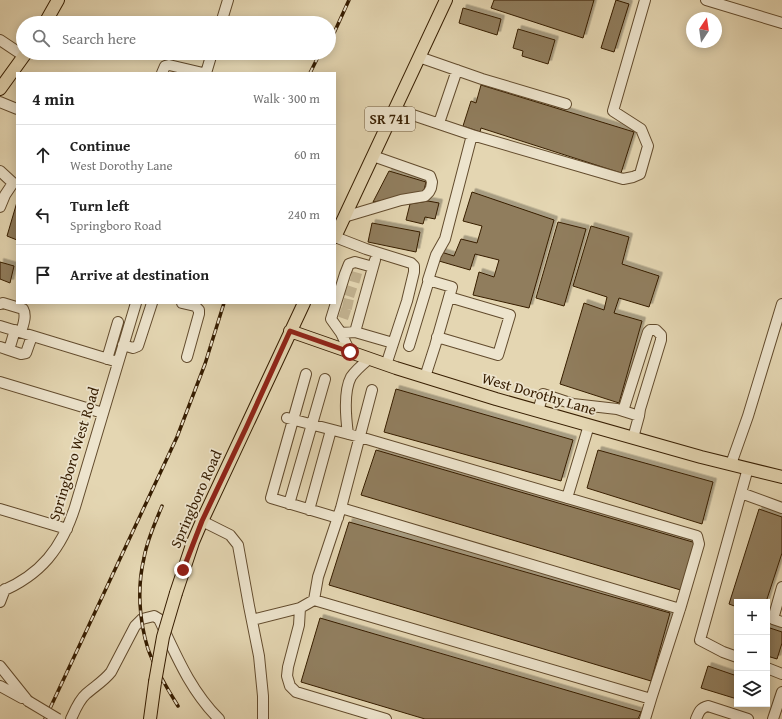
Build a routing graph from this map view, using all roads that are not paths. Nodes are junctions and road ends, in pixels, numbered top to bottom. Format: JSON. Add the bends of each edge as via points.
{"nodes":[{"id":1,"x":58,"y":0,"type":"edge"},
{"id":2,"x":228,"y":0,"type":"edge"},
{"id":3,"x":446,"y":0,"type":"edge"},
{"id":4,"x":645,"y":0,"type":"edge"},
{"id":5,"x":706,"y":0,"type":"edge"},
{"id":6,"x":49,"y":16,"type":"edge"},
{"id":7,"x":223,"y":16,"type":"edge"},
{"id":8,"x":782,"y":23,"type":"edge"},
{"id":9,"x":0,"y":40,"type":"edge"},
{"id":10,"x":16,"y":49,"type":"edge"},
{"id":11,"x":419,"y":57,"type":"junction"},
{"id":12,"x":21,"y":60,"type":"edge"},
{"id":13,"x":210,"y":60,"type":"edge"},
{"id":14,"x":457,"y":70,"type":"junction"},
{"id":15,"x":162,"y":72,"type":"edge"},
{"id":16,"x":200,"y":72,"type":"edge"},
{"id":17,"x":205,"y":72,"type":"edge"},
{"id":18,"x":0,"y":89,"type":"edge"},
{"id":19,"x":0,"y":102,"type":"edge"},
{"id":20,"x":566,"y":104,"type":"dead end"},
{"id":21,"x":16,"y":109,"type":"edge"},
{"id":22,"x":395,"y":109,"type":"junction"},
{"id":23,"x":439,"y":124,"type":"junction"},
{"id":24,"x":472,"y":134,"type":"junction"},
{"id":25,"x":373,"y":156,"type":"junction"},
{"id":26,"x":0,"y":171,"type":"edge"},
{"id":27,"x":0,"y":207,"type":"edge"},
{"id":28,"x":344,"y":217,"type":"junction"},
{"id":29,"x":336,"y":235,"type":"edge"},
{"id":30,"x":336,"y":237,"type":"edge"},
{"id":31,"x":378,"y":253,"type":"junction"},
{"id":32,"x":373,"y":266,"type":"junction"},
{"id":33,"x":344,"y":275,"type":"edge"},
{"id":34,"x":429,"y":280,"type":"junction"},
{"id":35,"x":449,"y":297,"type":"junction"},
{"id":36,"x":0,"y":304,"type":"edge"},
{"id":37,"x":136,"y":304,"type":"edge"},
{"id":38,"x":186,"y":304,"type":"edge"},
{"id":39,"x":304,"y":304,"type":"edge"},
{"id":40,"x":782,"y":304,"type":"edge"},
{"id":41,"x":151,"y":307,"type":"edge"},
{"id":42,"x":118,"y":322,"type":"dead end"},
{"id":43,"x":0,"y":326,"type":"edge"},
{"id":44,"x":18,"y":331,"type":"junction"},
{"id":45,"x":290,"y":331,"type":"junction"},
{"id":46,"x":355,"y":332,"type":"junction"},
{"id":47,"x":342,"y":333,"type":"junction"},
{"id":48,"x":32,"y":336,"type":"junction"},
{"id":49,"x":437,"y":337,"type":"junction"},
{"id":50,"x":393,"y":343,"type":"junction"},
{"id":51,"x":123,"y":345,"type":"junction"},
{"id":52,"x":409,"y":346,"type":"dead end"},
{"id":53,"x":5,"y":349,"type":"edge"},
{"id":54,"x":350,"y":352,"type":"junction"},
{"id":55,"x":187,"y":357,"type":"dead end"},
{"id":56,"x":107,"y":358,"type":"junction"},
{"id":57,"x":369,"y":359,"type":"junction"},
{"id":58,"x":118,"y":362,"type":"junction"},
{"id":59,"x":386,"y":365,"type":"junction"},
{"id":60,"x":306,"y":374,"type":"dead end"},
{"id":61,"x":425,"y":377,"type":"junction"},
{"id":62,"x":325,"y":379,"type":"dead end"},
{"id":63,"x":0,"y":382,"type":"edge"},
{"id":64,"x":372,"y":390,"type":"dead end"},
{"id":65,"x":538,"y":411,"type":"junction"},
{"id":66,"x":623,"y":411,"type":"junction"},
{"id":67,"x":103,"y":413,"type":"junction"},
{"id":68,"x":639,"y":416,"type":"junction"},
{"id":69,"x":291,"y":419,"type":"junction"},
{"id":70,"x":313,"y":425,"type":"junction"},
{"id":71,"x":589,"y":425,"type":"junction"},
{"id":72,"x":331,"y":430,"type":"junction"},
{"id":73,"x":348,"y":434,"type":"junction"},
{"id":74,"x":360,"y":437,"type":"junction"},
{"id":75,"x":634,"y":438,"type":"junction"},
{"id":76,"x":731,"y":464,"type":"junction"},
{"id":77,"x":748,"y":468,"type":"junction"},
{"id":78,"x":782,"y":477,"type":"edge"},
{"id":79,"x":741,"y":493,"type":"junction"},
{"id":80,"x":567,"y":498,"type":"junction"},
{"id":81,"x":290,"y":504,"type":"junction"},
{"id":82,"x":342,"y":508,"type":"junction"},
{"id":83,"x":782,"y":508,"type":"edge"},
{"id":84,"x":0,"y":509,"type":"edge"},
{"id":85,"x":309,"y":510,"type":"junction"},
{"id":86,"x":338,"y":518,"type":"junction"},
{"id":87,"x":202,"y":521,"type":"junction"},
{"id":88,"x":67,"y":529,"type":"junction"},
{"id":89,"x":782,"y":587,"type":"edge"},
{"id":90,"x":3,"y":591,"type":"edge"},
{"id":91,"x":314,"y":600,"type":"junction"},
{"id":92,"x":0,"y":602,"type":"edge"},
{"id":93,"x":300,"y":608,"type":"junction"},
{"id":94,"x":680,"y":609,"type":"junction"},
{"id":95,"x":252,"y":620,"type":"junction"},
{"id":96,"x":782,"y":622,"type":"edge"},
{"id":97,"x":734,"y":656,"type":"edge"},
{"id":98,"x":0,"y":666,"type":"edge"},
{"id":99,"x":770,"y":669,"type":"edge"},
{"id":100,"x":782,"y":674,"type":"edge"},
{"id":101,"x":0,"y":686,"type":"edge"},
{"id":102,"x":781,"y":698,"type":"edge"},
{"id":103,"x":651,"y":699,"type":"junction"},
{"id":104,"x":28,"y":701,"type":"junction"},
{"id":105,"x":58,"y":719,"type":"edge"},
{"id":106,"x":71,"y":719,"type":"edge"},
{"id":107,"x":150,"y":719,"type":"edge"},
{"id":108,"x":219,"y":719,"type":"edge"},
{"id":109,"x":263,"y":719,"type":"edge"},
{"id":110,"x":386,"y":719,"type":"edge"},
{"id":111,"x":645,"y":719,"type":"edge"},
{"id":112,"x":696,"y":719,"type":"edge"},
{"id":113,"x":748,"y":719,"type":"edge"},
{"id":114,"x":773,"y":719,"type":"edge"}],
"edges":[{"from":1,"to":6,"type":"main road"},
{"from":2,"to":7,"type":"street"},
{"from":3,"to":11,"type":"main road","number":"SR 741"},
{"from":4,"to":24,"type":"street","via":[[613,111],[641,129],[648,146],[640,174],[623,179]]},
{"from":5,"to":8,"type":"street"},
{"from":9,"to":10,"type":"street"},
{"from":11,"to":14,"type":"street"},
{"from":11,"to":22,"type":"main road","number":"SR 741"},
{"from":12,"to":18,"type":"main road"},
{"from":13,"to":17,"type":"street"},
{"from":14,"to":20,"type":"street"},
{"from":14,"to":23,"type":"street"},
{"from":15,"to":16,"type":"street","via":[[165,66],[169,65]]},
{"from":19,"to":21,"type":"street"},
{"from":22,"to":23,"type":"street"},
{"from":22,"to":25,"type":"main road","number":"SR 741"},
{"from":23,"to":24,"type":"street"},
{"from":24,"to":34,"type":"street","via":[[445,239],[436,256]]},
{"from":25,"to":28,"type":"main road","number":"SR 741"},
{"from":25,"to":28,"type":"street","via":[[430,176],[432,182],[429,192],[425,196],[401,200]]},
{"from":26,"to":27,"type":"street","via":[[13,183]]},
{"from":28,"to":29,"type":"main road","number":"SR 741"},
{"from":30,"to":31,"type":"street"},
{"from":31,"to":32,"type":"street"},
{"from":31,"to":50,"type":"street","via":[[414,266],[407,301]]},
{"from":32,"to":33,"type":"street","via":[[355,262],[349,264]]},
{"from":32,"to":46,"type":"street","via":[[359,307]]},
{"from":33,"to":47,"type":"street","via":[[338,307],[331,319]]},
{"from":34,"to":35,"type":"street","via":[[452,287]]},
{"from":34,"to":52,"type":"street"},
{"from":35,"to":49,"type":"street"},
{"from":35,"to":49,"type":"street","via":[[510,315],[498,355]]},
{"from":36,"to":44,"type":"street","via":[[25,311]]},
{"from":37,"to":51,"type":"street","name":"Springboro West Road"},
{"from":38,"to":55,"type":"street","via":[[199,310]]},
{"from":39,"to":45,"type":"main road","name":"Springboro Road"},
{"from":40,"to":76,"type":"street"},
{"from":41,"to":51,"type":"street","via":[[138,346],[132,348]]},
{"from":42,"to":56,"type":"street"},
{"from":43,"to":44,"type":"street"},
{"from":44,"to":48,"type":"street"},
{"from":44,"to":53,"type":"street"},
{"from":45,"to":54,"type":"main road","name":"West Dorothy Lane"},
{"from":45,"to":87,"type":"main road","name":"Springboro Road"},
{"from":46,"to":47,"type":"street"},
{"from":46,"to":50,"type":"street"},
{"from":47,"to":54,"type":"street"},
{"from":48,"to":53,"type":"street","via":[[26,353]]},
{"from":48,"to":56,"type":"street"},
{"from":49,"to":61,"type":"street"},
{"from":50,"to":59,"type":"street"},
{"from":51,"to":58,"type":"street","name":"Springboro West Road"},
{"from":54,"to":57,"type":"main road","name":"West Dorothy Lane"},
{"from":56,"to":58,"type":"street"},
{"from":57,"to":59,"type":"main road","name":"West Dorothy Lane"},
{"from":57,"to":73,"type":"street","via":[[351,377],[347,387]]},
{"from":58,"to":67,"type":"street","name":"Springboro West Road"},
{"from":59,"to":61,"type":"main road","name":"West Dorothy Lane"},
{"from":60,"to":69,"type":"street"},
{"from":61,"to":65,"type":"main road","name":"West Dorothy Lane"},
{"from":62,"to":70,"type":"street"},
{"from":63,"to":67,"type":"street"},
{"from":64,"to":74,"type":"street"},
{"from":65,"to":66,"type":"street","via":[[543,394],[573,404]]},
{"from":65,"to":71,"type":"main road","name":"West Dorothy Lane"},
{"from":66,"to":68,"type":"street"},
{"from":66,"to":68,"type":"street","via":[[648,332],[652,329],[659,332],[661,340]]},
{"from":67,"to":88,"type":"street","name":"Springboro West Road"},
{"from":68,"to":75,"type":"street"},
{"from":69,"to":70,"type":"street"},
{"from":69,"to":81,"type":"street","via":[[271,498]]},
{"from":70,"to":72,"type":"street"},
{"from":70,"to":81,"type":"street"},
{"from":71,"to":75,"type":"main road","name":"West Dorothy Lane"},
{"from":71,"to":80,"type":"street"},
{"from":72,"to":73,"type":"street"},
{"from":72,"to":85,"type":"street"},
{"from":73,"to":74,"type":"street"},
{"from":74,"to":80,"type":"street"},
{"from":74,"to":82,"type":"street"},
{"from":75,"to":76,"type":"main road","name":"West Dorothy Lane"},
{"from":76,"to":77,"type":"main road","name":"West Dorothy Lane"},
{"from":77,"to":78,"type":"main road","name":"West Dorothy Lane"},
{"from":77,"to":79,"type":"street"},
{"from":79,"to":83,"type":"street"},
{"from":79,"to":97,"type":"street","via":[[700,640]]},
{"from":80,"to":94,"type":"street","via":[[697,536],[700,544]]},
{"from":81,"to":85,"type":"street"},
{"from":82,"to":86,"type":"street"},
{"from":82,"to":94,"type":"street"},
{"from":84,"to":88,"type":"street"},
{"from":85,"to":86,"type":"street"},
{"from":86,"to":91,"type":"street","via":[[318,577]]},
{"from":87,"to":95,"type":"street","via":[[230,535],[238,545]]},
{"from":87,"to":107,"type":"main road","name":"Springboro Road","bridge":true,"via":[[176,593],[164,637]]},
{"from":88,"to":90,"type":"street","name":"Springboro West Road","via":[[58,546],[44,563],[21,582]]},
{"from":89,"to":96,"type":"street","via":[[773,618]]},
{"from":90,"to":92,"type":"street"},
{"from":91,"to":93,"type":"street"},
{"from":91,"to":103,"type":"street"},
{"from":93,"to":95,"type":"street"},
{"from":93,"to":110,"type":"street","via":[[299,625],[288,667],[290,686],[296,692]]},
{"from":94,"to":103,"type":"street"},
{"from":95,"to":109,"type":"street","via":[[262,676]]},
{"from":98,"to":104,"type":"street"},
{"from":99,"to":100,"type":"street"},
{"from":101,"to":104,"type":"street"},
{"from":102,"to":114,"type":"street"},
{"from":103,"to":111,"type":"street"},
{"from":104,"to":105,"type":"street","bridge":true},
{"from":106,"to":108,"type":"street","via":[[86,694],[111,672],[135,626],[142,619],[154,616],[159,619],[190,684]]},
{"from":112,"to":113,"type":"street","via":[[702,707],[708,706]]}]}
